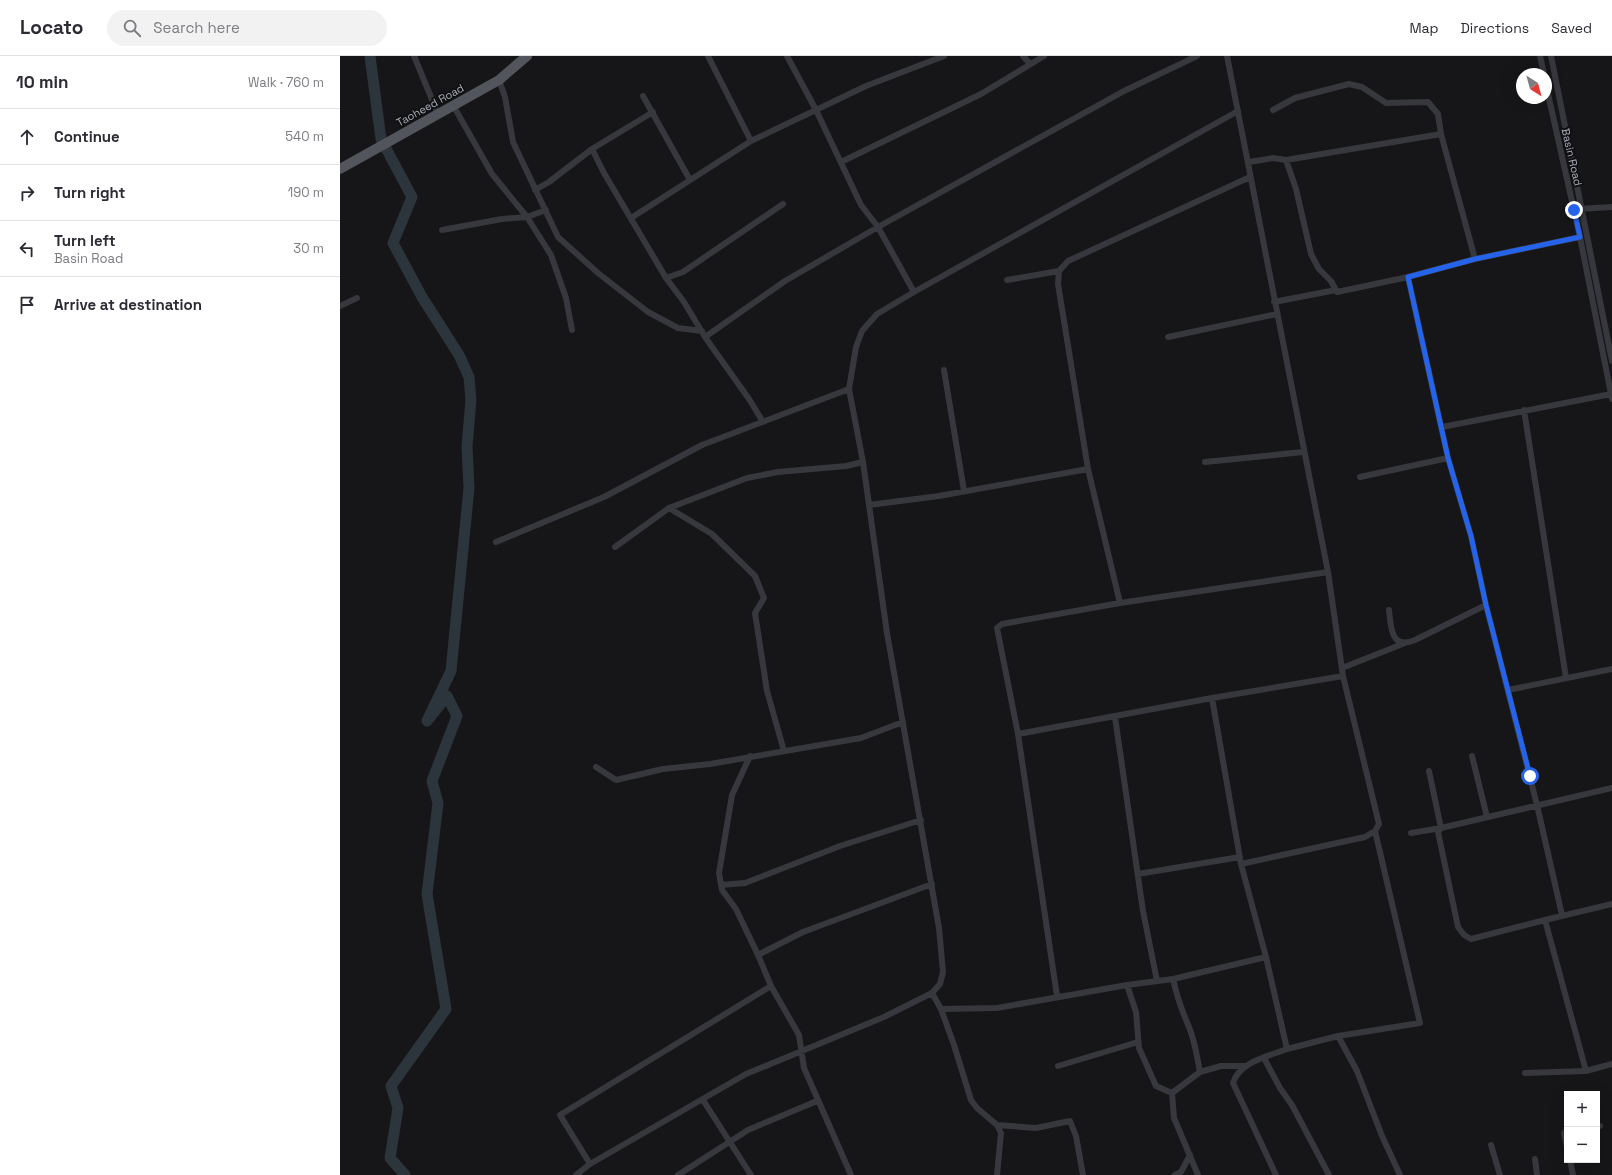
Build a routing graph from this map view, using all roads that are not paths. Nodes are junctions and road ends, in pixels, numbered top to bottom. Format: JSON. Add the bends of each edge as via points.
{"nodes":[{"id":1,"x":414,"y":56,"type":"edge"},
{"id":2,"x":527,"y":56,"type":"edge"},
{"id":3,"x":708,"y":56,"type":"edge"},
{"id":4,"x":787,"y":56,"type":"edge"},
{"id":5,"x":944,"y":56,"type":"edge"},
{"id":6,"x":1024,"y":56,"type":"edge"},
{"id":7,"x":1044,"y":56,"type":"edge"},
{"id":8,"x":1197,"y":56,"type":"edge"},
{"id":9,"x":1227,"y":56,"type":"edge"},
{"id":10,"x":1540,"y":56,"type":"edge"},
{"id":11,"x":1551,"y":56,"type":"edge"},
{"id":12,"x":1030,"y":64,"type":"junction"},
{"id":13,"x":1543,"y":68,"type":"edge"},
{"id":14,"x":499,"y":80,"type":"junction"},
{"id":15,"x":643,"y":96,"type":"dead end"},
{"id":16,"x":1551,"y":104,"type":"edge"},
{"id":17,"x":453,"y":106,"type":"junction"},
{"id":18,"x":816,"y":110,"type":"junction"},
{"id":19,"x":1273,"y":110,"type":"dead end"},
{"id":20,"x":1238,"y":111,"type":"junction"},
{"id":21,"x":653,"y":112,"type":"junction"},
{"id":22,"x":438,"y":114,"type":"junction"},
{"id":23,"x":1441,"y":134,"type":"junction"},
{"id":24,"x":751,"y":141,"type":"junction"},
{"id":25,"x":592,"y":149,"type":"junction"},
{"id":26,"x":1286,"y":160,"type":"junction"},
{"id":27,"x":841,"y":162,"type":"junction"},
{"id":28,"x":1249,"y":162,"type":"junction"},
{"id":29,"x":340,"y":168,"type":"edge"},
{"id":30,"x":1250,"y":177,"type":"junction"},
{"id":31,"x":690,"y":180,"type":"junction"},
{"id":32,"x":535,"y":190,"type":"junction"},
{"id":33,"x":783,"y":204,"type":"dead end"},
{"id":34,"x":1612,"y":207,"type":"edge"},
{"id":35,"x":1577,"y":209,"type":"junction"},
{"id":36,"x":546,"y":210,"type":"junction"},
{"id":37,"x":526,"y":217,"type":"junction"},
{"id":38,"x":631,"y":218,"type":"junction"},
{"id":39,"x":878,"y":227,"type":"junction"},
{"id":40,"x":442,"y":230,"type":"dead end"},
{"id":41,"x":1580,"y":237,"type":"junction"},
{"id":42,"x":1475,"y":259,"type":"junction"},
{"id":43,"x":1060,"y":271,"type":"junction"},
{"id":44,"x":1408,"y":277,"type":"junction"},
{"id":45,"x":666,"y":278,"type":"junction"},
{"id":46,"x":1007,"y":280,"type":"dead end"},
{"id":47,"x":1336,"y":290,"type":"junction"},
{"id":48,"x":914,"y":292,"type":"junction"},
{"id":49,"x":357,"y":298,"type":"dead end"},
{"id":50,"x":1274,"y":302,"type":"junction"},
{"id":51,"x":340,"y":306,"type":"edge"},
{"id":52,"x":1277,"y":314,"type":"junction"},
{"id":53,"x":572,"y":330,"type":"dead end"},
{"id":54,"x":703,"y":334,"type":"junction"},
{"id":55,"x":1168,"y":337,"type":"dead end"},
{"id":56,"x":1607,"y":340,"type":"edge"},
{"id":57,"x":1612,"y":361,"type":"edge"},
{"id":58,"x":944,"y":370,"type":"dead end"},
{"id":59,"x":849,"y":389,"type":"junction"},
{"id":60,"x":1612,"y":396,"type":"edge"},
{"id":61,"x":1524,"y":410,"type":"junction"},
{"id":62,"x":763,"y":422,"type":"junction"},
{"id":63,"x":1442,"y":427,"type":"junction"},
{"id":64,"x":1303,"y":452,"type":"junction"},
{"id":65,"x":1448,"y":458,"type":"junction"},
{"id":66,"x":863,"y":462,"type":"junction"},
{"id":67,"x":1205,"y":462,"type":"dead end"},
{"id":68,"x":1088,"y":469,"type":"junction"},
{"id":69,"x":1360,"y":477,"type":"dead end"},
{"id":70,"x":964,"y":491,"type":"junction"},
{"id":71,"x":869,"y":505,"type":"junction"},
{"id":72,"x":669,"y":508,"type":"junction"},
{"id":73,"x":496,"y":542,"type":"dead end"},
{"id":74,"x":615,"y":547,"type":"dead end"},
{"id":75,"x":1328,"y":572,"type":"junction"},
{"id":76,"x":1120,"y":603,"type":"junction"},
{"id":77,"x":1486,"y":605,"type":"junction"},
{"id":78,"x":1388,"y":610,"type":"dead end"},
{"id":79,"x":1405,"y":643,"type":"junction"},
{"id":80,"x":1342,"y":668,"type":"junction"},
{"id":81,"x":1612,"y":669,"type":"edge"},
{"id":82,"x":1343,"y":676,"type":"junction"},
{"id":83,"x":1566,"y":678,"type":"junction"},
{"id":84,"x":1508,"y":690,"type":"junction"},
{"id":85,"x":1212,"y":698,"type":"junction"},
{"id":86,"x":1115,"y":717,"type":"junction"},
{"id":87,"x":903,"y":722,"type":"junction"},
{"id":88,"x":1018,"y":734,"type":"junction"},
{"id":89,"x":784,"y":751,"type":"junction"},
{"id":90,"x":750,"y":756,"type":"junction"},
{"id":91,"x":1472,"y":756,"type":"dead end"},
{"id":92,"x":596,"y":767,"type":"dead end"},
{"id":93,"x":1429,"y":771,"type":"dead end"},
{"id":94,"x":1612,"y":788,"type":"edge"},
{"id":95,"x":1537,"y":805,"type":"junction"},
{"id":96,"x":1487,"y":817,"type":"junction"},
{"id":97,"x":921,"y":820,"type":"junction"},
{"id":98,"x":1441,"y":828,"type":"junction"},
{"id":99,"x":1375,"y":831,"type":"junction"},
{"id":100,"x":1410,"y":833,"type":"dead end"},
{"id":101,"x":1240,"y":856,"type":"junction"},
{"id":102,"x":1241,"y":864,"type":"junction"},
{"id":103,"x":1138,"y":874,"type":"junction"},
{"id":104,"x":932,"y":884,"type":"junction"},
{"id":105,"x":721,"y":885,"type":"junction"},
{"id":106,"x":1612,"y":904,"type":"edge"},
{"id":107,"x":1562,"y":916,"type":"junction"},
{"id":108,"x":1545,"y":920,"type":"junction"},
{"id":109,"x":758,"y":954,"type":"junction"},
{"id":110,"x":1266,"y":957,"type":"junction"},
{"id":111,"x":1173,"y":979,"type":"junction"},
{"id":112,"x":1157,"y":981,"type":"junction"},
{"id":113,"x":1127,"y":985,"type":"junction"},
{"id":114,"x":771,"y":986,"type":"junction"},
{"id":115,"x":932,"y":993,"type":"junction"},
{"id":116,"x":1057,"y":996,"type":"junction"},
{"id":117,"x":941,"y":1009,"type":"junction"},
{"id":118,"x":1338,"y":1036,"type":"junction"},
{"id":119,"x":1138,"y":1042,"type":"junction"},
{"id":120,"x":1287,"y":1049,"type":"junction"},
{"id":121,"x":801,"y":1050,"type":"junction"},
{"id":122,"x":1264,"y":1058,"type":"junction"},
{"id":123,"x":1612,"y":1064,"type":"edge"},
{"id":124,"x":1058,"y":1066,"type":"dead end"},
{"id":125,"x":1246,"y":1066,"type":"junction"},
{"id":126,"x":1586,"y":1071,"type":"junction"},
{"id":127,"x":1200,"y":1072,"type":"junction"},
{"id":128,"x":1524,"y":1073,"type":"dead end"},
{"id":129,"x":1172,"y":1093,"type":"junction"},
{"id":130,"x":703,"y":1100,"type":"junction"},
{"id":131,"x":817,"y":1102,"type":"junction"},
{"id":132,"x":997,"y":1125,"type":"junction"},
{"id":133,"x":730,"y":1140,"type":"junction"},
{"id":134,"x":1491,"y":1145,"type":"dead end"},
{"id":135,"x":1190,"y":1155,"type":"junction"},
{"id":136,"x":1535,"y":1159,"type":"dead end"},
{"id":137,"x":1571,"y":1163,"type":"edge"},
{"id":138,"x":590,"y":1164,"type":"junction"},
{"id":139,"x":576,"y":1175,"type":"edge"},
{"id":140,"x":678,"y":1175,"type":"edge"},
{"id":141,"x":751,"y":1175,"type":"edge"},
{"id":142,"x":851,"y":1175,"type":"edge"},
{"id":143,"x":997,"y":1175,"type":"edge"},
{"id":144,"x":1083,"y":1175,"type":"edge"},
{"id":145,"x":1175,"y":1175,"type":"edge"},
{"id":146,"x":1198,"y":1175,"type":"edge"},
{"id":147,"x":1276,"y":1175,"type":"edge"},
{"id":148,"x":1329,"y":1175,"type":"edge"},
{"id":149,"x":1400,"y":1175,"type":"edge"},
{"id":150,"x":1500,"y":1175,"type":"edge"},
{"id":151,"x":1538,"y":1175,"type":"edge"},
{"id":152,"x":1573,"y":1175,"type":"edge"}],
"edges":[{"from":1,"to":22,"type":"street"},
{"from":2,"to":14,"type":"main road","name":"Taoheed Road"},
{"from":3,"to":24,"type":"street"},
{"from":4,"to":18,"type":"street"},
{"from":5,"to":18,"type":"street","via":[[866,86]]},
{"from":6,"to":12,"type":"street"},
{"from":7,"to":12,"type":"street"},
{"from":8,"to":39,"type":"street","via":[[1122,92]]},
{"from":9,"to":20,"type":"street"},
{"from":10,"to":13,"type":"street"},
{"from":11,"to":35,"type":"street","name":"Basin Road"},
{"from":12,"to":27,"type":"street","via":[[981,94]]},
{"from":14,"to":17,"type":"main road","name":"Taoheed Road"},
{"from":14,"to":32,"type":"street","via":[[505,97],[513,142]]},
{"from":15,"to":21,"type":"street"},
{"from":16,"to":35,"type":"street","name":"Basin Road"},
{"from":17,"to":22,"type":"main road","name":"Taoheed Road"},
{"from":17,"to":37,"type":"street","via":[[492,174]]},
{"from":18,"to":24,"type":"street"},
{"from":18,"to":27,"type":"street"},
{"from":19,"to":23,"type":"street","via":[[1295,98],[1349,84],[1362,87],[1386,103],[1428,102],[1438,114]]},
{"from":20,"to":28,"type":"street"},
{"from":20,"to":48,"type":"street"},
{"from":21,"to":25,"type":"street"},
{"from":21,"to":31,"type":"street"},
{"from":22,"to":29,"type":"main road","name":"Taoheed Road"},
{"from":23,"to":26,"type":"street"},
{"from":23,"to":42,"type":"street"},
{"from":24,"to":31,"type":"street"},
{"from":25,"to":32,"type":"street"},
{"from":25,"to":38,"type":"street"},
{"from":26,"to":28,"type":"street","via":[[1273,158]]},
{"from":26,"to":47,"type":"street","via":[[1296,189],[1311,254]]},
{"from":27,"to":39,"type":"street","via":[[861,205]]},
{"from":28,"to":30,"type":"street"},
{"from":30,"to":43,"type":"street","via":[[1068,262]]},
{"from":30,"to":50,"type":"street"},
{"from":31,"to":38,"type":"street"},
{"from":32,"to":36,"type":"street"},
{"from":33,"to":45,"type":"street","via":[[683,272]]},
{"from":34,"to":35,"type":"street"},
{"from":35,"to":41,"type":"street","name":"Basin Road"},
{"from":35,"to":56,"type":"street","name":"Basin Road"},
{"from":36,"to":37,"type":"street"},
{"from":36,"to":54,"type":"street","via":[[561,240],[598,273],[648,312],[678,328]]},
{"from":37,"to":40,"type":"street"},
{"from":37,"to":53,"type":"street","via":[[551,255],[566,298]]},
{"from":38,"to":45,"type":"street"},
{"from":39,"to":48,"type":"street"},
{"from":39,"to":54,"type":"street","via":[[785,281]]},
{"from":41,"to":42,"type":"street"},
{"from":41,"to":56,"type":"street","name":"Basin Road"},
{"from":42,"to":44,"type":"street"},
{"from":43,"to":46,"type":"street"},
{"from":43,"to":68,"type":"street","via":[[1058,284]]},
{"from":44,"to":47,"type":"street","via":[[1343,291]]},
{"from":44,"to":63,"type":"street"},
{"from":45,"to":54,"type":"street"},
{"from":47,"to":50,"type":"street"},
{"from":48,"to":59,"type":"street","via":[[877,314],[862,331],[856,347]]},
{"from":49,"to":51,"type":"street"},
{"from":50,"to":52,"type":"street"},
{"from":52,"to":55,"type":"street"},
{"from":52,"to":64,"type":"street"},
{"from":54,"to":62,"type":"street"},
{"from":56,"to":57,"type":"street","name":"Basin Road"},
{"from":56,"to":60,"type":"street","name":"Basin Road"},
{"from":58,"to":70,"type":"street"},
{"from":59,"to":62,"type":"street"},
{"from":59,"to":66,"type":"street"},
{"from":60,"to":61,"type":"street"},
{"from":61,"to":63,"type":"street"},
{"from":61,"to":83,"type":"street"},
{"from":62,"to":73,"type":"street","via":[[702,445],[604,497]]},
{"from":63,"to":65,"type":"street"},
{"from":64,"to":67,"type":"street"},
{"from":64,"to":75,"type":"street"},
{"from":65,"to":69,"type":"street"},
{"from":65,"to":77,"type":"street","via":[[1471,536]]},
{"from":66,"to":71,"type":"street"},
{"from":66,"to":72,"type":"street","via":[[747,478]]},
{"from":68,"to":70,"type":"street"},
{"from":68,"to":76,"type":"street"},
{"from":70,"to":71,"type":"street"},
{"from":71,"to":87,"type":"street","via":[[887,633]]},
{"from":72,"to":74,"type":"street"},
{"from":72,"to":89,"type":"street","via":[[712,534],[755,576],[764,598],[755,612],[767,691]]},
{"from":75,"to":76,"type":"street"},
{"from":75,"to":80,"type":"street"},
{"from":76,"to":88,"type":"street","via":[[1002,624],[997,628]]},
{"from":77,"to":79,"type":"street"},
{"from":77,"to":84,"type":"street"},
{"from":78,"to":79,"type":"street","via":[[1392,634],[1400,642]]},
{"from":79,"to":80,"type":"street"},
{"from":80,"to":82,"type":"street"},
{"from":81,"to":83,"type":"street"},
{"from":82,"to":85,"type":"street"},
{"from":82,"to":99,"type":"street","via":[[1379,824]]},
{"from":83,"to":84,"type":"street"},
{"from":84,"to":95,"type":"street"},
{"from":85,"to":86,"type":"street"},
{"from":85,"to":101,"type":"street"},
{"from":86,"to":88,"type":"street"},
{"from":86,"to":103,"type":"street"},
{"from":87,"to":89,"type":"street","via":[[861,738]]},
{"from":87,"to":97,"type":"street"},
{"from":88,"to":116,"type":"street"},
{"from":89,"to":90,"type":"street"},
{"from":90,"to":92,"type":"street","via":[[710,764],[663,769],[616,780]]},
{"from":90,"to":105,"type":"street","via":[[732,795],[719,873]]},
{"from":91,"to":96,"type":"street"},
{"from":93,"to":98,"type":"street"},
{"from":94,"to":95,"type":"street"},
{"from":95,"to":96,"type":"street"},
{"from":95,"to":107,"type":"street"},
{"from":96,"to":98,"type":"street"},
{"from":97,"to":104,"type":"street"},
{"from":97,"to":105,"type":"street","via":[[840,846],[745,883]]},
{"from":98,"to":100,"type":"street"},
{"from":98,"to":108,"type":"street","via":[[1438,832],[1458,927],[1467,938]]},
{"from":99,"to":102,"type":"street","via":[[1365,837]]},
{"from":99,"to":118,"type":"street","via":[[1420,1023]]},
{"from":101,"to":102,"type":"street"},
{"from":101,"to":103,"type":"street"},
{"from":102,"to":110,"type":"street"},
{"from":103,"to":112,"type":"street"},
{"from":104,"to":109,"type":"street","via":[[802,932]]},
{"from":104,"to":115,"type":"street","via":[[943,972],[940,984]]},
{"from":105,"to":109,"type":"street"},
{"from":106,"to":107,"type":"street"},
{"from":107,"to":108,"type":"street"},
{"from":108,"to":126,"type":"street"},
{"from":109,"to":114,"type":"street"},
{"from":110,"to":111,"type":"street"},
{"from":110,"to":120,"type":"street"},
{"from":111,"to":112,"type":"street"},
{"from":111,"to":127,"type":"street"},
{"from":112,"to":113,"type":"street"},
{"from":113,"to":116,"type":"street"},
{"from":113,"to":119,"type":"street","via":[[1136,1012]]},
{"from":114,"to":121,"type":"street","via":[[799,1036]]},
{"from":114,"to":138,"type":"street","via":[[560,1115]]},
{"from":115,"to":117,"type":"street"},
{"from":115,"to":121,"type":"street","via":[[884,1017]]},
{"from":116,"to":117,"type":"street","via":[[997,1008]]},
{"from":117,"to":132,"type":"street","via":[[971,1100]]},
{"from":118,"to":120,"type":"street"},
{"from":118,"to":149,"type":"street","via":[[1357,1071]]},
{"from":119,"to":124,"type":"street"},
{"from":119,"to":129,"type":"street","via":[[1156,1086]]},
{"from":120,"to":122,"type":"street"},
{"from":121,"to":130,"type":"street","via":[[746,1074]]},
{"from":121,"to":131,"type":"street","via":[[804,1068]]},
{"from":122,"to":125,"type":"street"},
{"from":122,"to":148,"type":"street"},
{"from":123,"to":126,"type":"street"},
{"from":125,"to":127,"type":"street","via":[[1221,1066]]},
{"from":125,"to":147,"type":"street","via":[[1238,1072],[1233,1083]]},
{"from":126,"to":128,"type":"street"},
{"from":127,"to":129,"type":"street"},
{"from":129,"to":135,"type":"street","via":[[1174,1118]]},
{"from":130,"to":133,"type":"street"},
{"from":130,"to":138,"type":"street"},
{"from":131,"to":133,"type":"street"},
{"from":131,"to":142,"type":"street"},
{"from":132,"to":143,"type":"street","via":[[1002,1141]]},
{"from":132,"to":144,"type":"street","via":[[1036,1128],[1070,1121],[1076,1136]]},
{"from":133,"to":140,"type":"street"},
{"from":133,"to":141,"type":"street"},
{"from":134,"to":150,"type":"street"},
{"from":135,"to":145,"type":"street","via":[[1181,1172]]},
{"from":135,"to":146,"type":"street"},
{"from":136,"to":151,"type":"street"},
{"from":137,"to":152,"type":"street"},
{"from":138,"to":139,"type":"street"}]}
